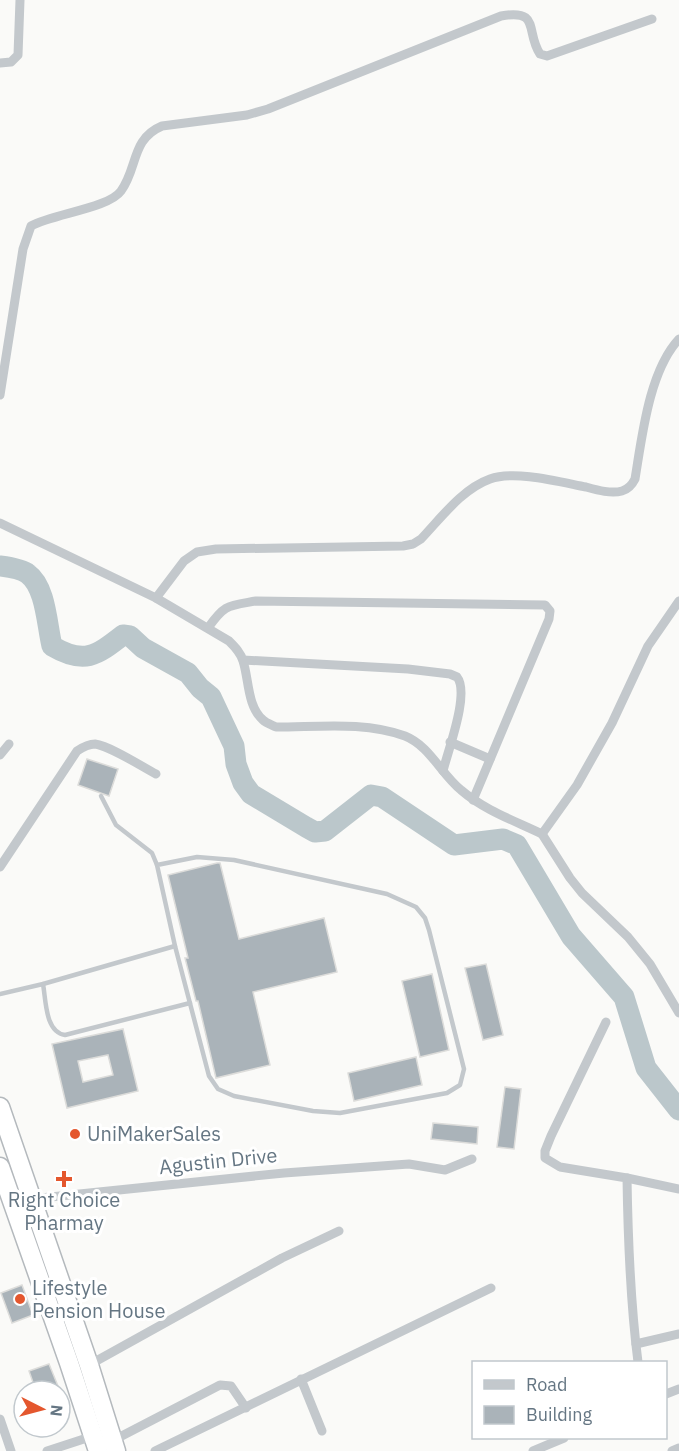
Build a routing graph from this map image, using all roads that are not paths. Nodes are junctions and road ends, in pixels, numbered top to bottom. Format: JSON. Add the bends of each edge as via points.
{"nodes":[{"id":1,"x":20,"y":0,"type":"edge"},
{"id":2,"x":652,"y":19,"type":"dead end"},
{"id":3,"x":0,"y":63,"type":"edge"},
{"id":4,"x":679,"y":339,"type":"edge"},
{"id":5,"x":0,"y":395,"type":"edge"},
{"id":6,"x":0,"y":523,"type":"edge"},
{"id":7,"x":156,"y":598,"type":"junction"},
{"id":8,"x":679,"y":601,"type":"edge"},
{"id":9,"x":208,"y":628,"type":"junction"},
{"id":10,"x":243,"y":660,"type":"junction"},
{"id":11,"x":450,"y":742,"type":"junction"},
{"id":12,"x":9,"y":744,"type":"dead end"},
{"id":13,"x":0,"y":755,"type":"edge"},
{"id":14,"x":490,"y":759,"type":"junction"},
{"id":15,"x":443,"y":771,"type":"junction"},
{"id":16,"x":156,"y":774,"type":"dead end"},
{"id":17,"x":101,"y":796,"type":"dead end"},
{"id":18,"x":473,"y":800,"type":"junction"},
{"id":19,"x":542,"y":834,"type":"junction"},
{"id":20,"x":158,"y":865,"type":"junction"},
{"id":21,"x":0,"y":867,"type":"edge"},
{"id":22,"x":176,"y":946,"type":"junction"},
{"id":23,"x":43,"y":984,"type":"junction"},
{"id":24,"x":0,"y":994,"type":"edge"},
{"id":25,"x":190,"y":1003,"type":"junction"},
{"id":26,"x":679,"y":1013,"type":"edge"},
{"id":27,"x":606,"y":1022,"type":"dead end"},
{"id":28,"x":0,"y":1107,"type":"edge"},
{"id":29,"x":472,"y":1159,"type":"dead end"},
{"id":30,"x":0,"y":1167,"type":"edge"},
{"id":31,"x":627,"y":1178,"type":"junction"},
{"id":32,"x":3,"y":1185,"type":"edge"},
{"id":33,"x":679,"y":1189,"type":"edge"},
{"id":34,"x":28,"y":1190,"type":"junction"},
{"id":35,"x":339,"y":1231,"type":"dead end"},
{"id":36,"x":491,"y":1288,"type":"dead end"},
{"id":37,"x":679,"y":1334,"type":"edge"},
{"id":38,"x":636,"y":1344,"type":"junction"},
{"id":39,"x":638,"y":1361,"type":"edge"},
{"id":40,"x":89,"y":1365,"type":"junction"},
{"id":41,"x":300,"y":1379,"type":"junction"},
{"id":42,"x":246,"y":1408,"type":"junction"},
{"id":43,"x":0,"y":1419,"type":"edge"},
{"id":44,"x":322,"y":1431,"type":"dead end"},
{"id":45,"x":560,"y":1439,"type":"edge"},
{"id":46,"x":105,"y":1445,"type":"edge"},
{"id":47,"x":679,"y":1448,"type":"edge"},
{"id":48,"x":11,"y":1451,"type":"edge"},
{"id":49,"x":47,"y":1451,"type":"edge"},
{"id":50,"x":155,"y":1451,"type":"edge"},
{"id":51,"x":533,"y":1451,"type":"edge"},
{"id":52,"x":672,"y":1451,"type":"edge"}],
"edges":[{"from":1,"to":3,"type":"street","via":[[18,55],[11,62]]},
{"from":2,"to":5,"type":"street","via":[[548,56],[540,54],[524,16],[501,16],[268,109],[151,131],[138,148],[125,183],[114,198],[31,226],[23,249]]},
{"from":4,"to":7,"type":"street","via":[[671,347],[650,396],[635,479],[625,491],[514,476],[492,478],[461,498],[413,544],[197,552],[184,561]]},
{"from":6,"to":7,"type":"street"},
{"from":7,"to":9,"type":"street"},
{"from":8,"to":19,"type":"street","via":[[648,646],[577,785]]},
{"from":9,"to":10,"type":"street","via":[[229,641]]},
{"from":9,"to":14,"type":"street","via":[[222,609],[256,601],[545,605],[550,611],[549,620]]},
{"from":10,"to":11,"type":"street","via":[[450,674],[460,681],[462,688]]},
{"from":10,"to":15,"type":"street","via":[[250,696],[263,721],[276,727],[381,729],[408,737],[431,755]]},
{"from":11,"to":14,"type":"street"},
{"from":11,"to":15,"type":"street"},
{"from":12,"to":13,"type":"street"},
{"from":14,"to":18,"type":"street"},
{"from":15,"to":18,"type":"street"},
{"from":16,"to":21,"type":"street","via":[[106,748],[85,746],[77,751]]},
{"from":17,"to":20,"type":"lane","via":[[116,825],[152,853]]},
{"from":18,"to":19,"type":"street"},
{"from":19,"to":26,"type":"street","via":[[582,893],[650,964]]},
{"from":20,"to":22,"type":"lane"},
{"from":20,"to":25,"type":"lane","via":[[197,857],[234,860],[387,894],[416,908],[429,930],[463,1077],[447,1093],[340,1113],[234,1096],[218,1089],[209,1076]]},
{"from":22,"to":23,"type":"lane"},
{"from":22,"to":25,"type":"lane"},
{"from":23,"to":24,"type":"lane"},
{"from":23,"to":25,"type":"lane","via":[[50,1023],[65,1035]]},
{"from":27,"to":31,"type":"street","via":[[551,1136],[545,1158],[560,1167]]},
{"from":28,"to":34,"type":"highway"},
{"from":29,"to":34,"type":"street","name":"Agustin Drive","via":[[445,1170],[409,1164]]},
{"from":30,"to":32,"type":"highway"},
{"from":31,"to":33,"type":"street"},
{"from":31,"to":38,"type":"street","via":[[628,1262]]},
{"from":32,"to":34,"type":"street","name":"Agustin Drive"},
{"from":32,"to":46,"type":"highway","via":[[69,1363]]},
{"from":34,"to":40,"type":"highway"},
{"from":35,"to":40,"type":"street","via":[[282,1258]]},
{"from":36,"to":41,"type":"street"},
{"from":37,"to":38,"type":"street"},
{"from":38,"to":39,"type":"street"},
{"from":40,"to":46,"type":"highway"},
{"from":41,"to":42,"type":"street"},
{"from":41,"to":44,"type":"street"},
{"from":42,"to":46,"type":"street","via":[[231,1386],[220,1385]]},
{"from":42,"to":50,"type":"street"},
{"from":43,"to":48,"type":"street"},
{"from":45,"to":51,"type":"street"},
{"from":46,"to":49,"type":"street"},
{"from":47,"to":52,"type":"street"}]}
